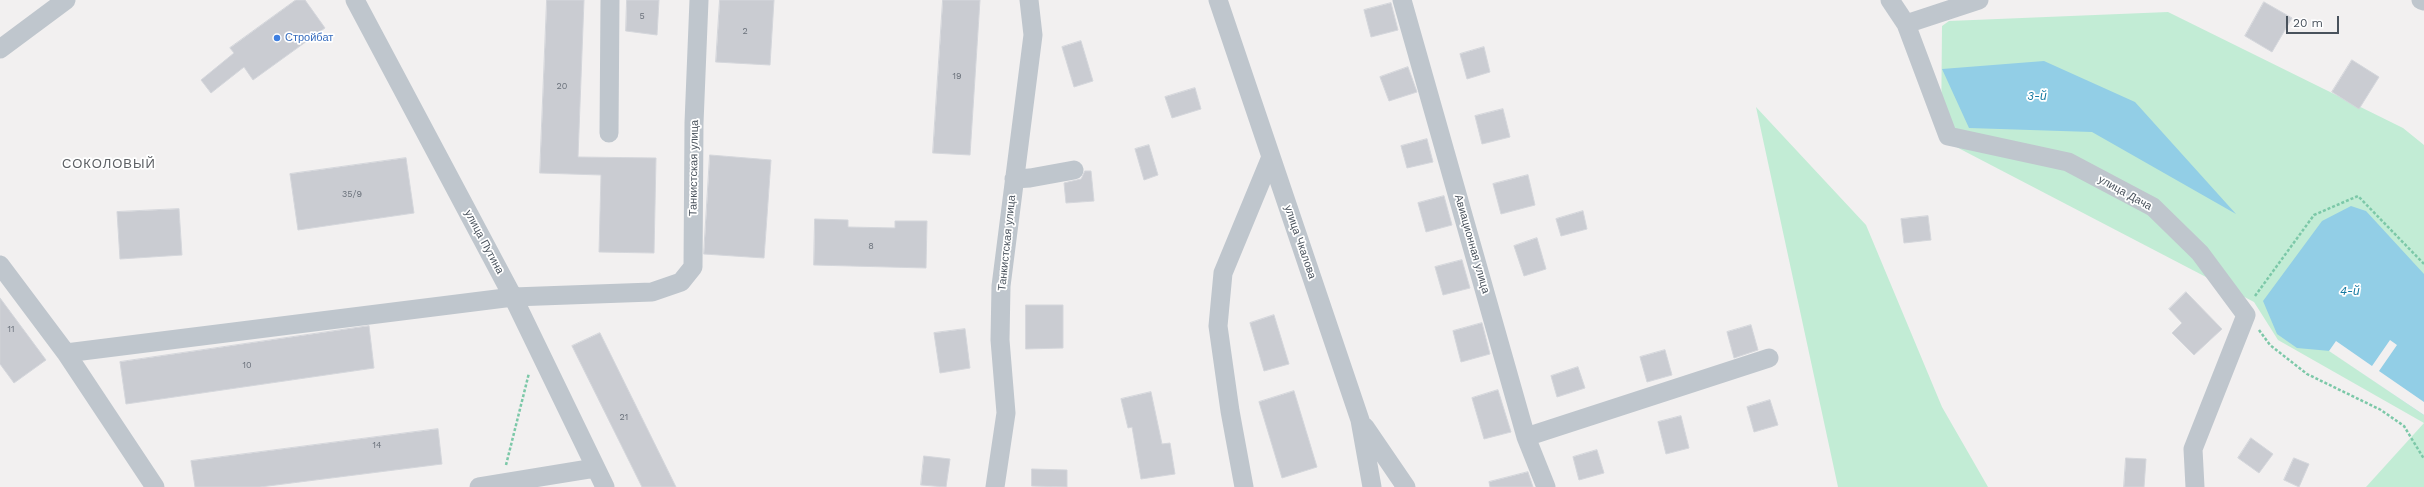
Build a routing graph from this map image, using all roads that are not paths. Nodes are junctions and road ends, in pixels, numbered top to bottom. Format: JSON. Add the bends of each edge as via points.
{"nodes":[{"id":1,"x":66,"y":0,"type":"edge"},
{"id":2,"x":355,"y":0,"type":"edge"},
{"id":3,"x":610,"y":0,"type":"edge"},
{"id":4,"x":698,"y":0,"type":"edge"},
{"id":5,"x":1029,"y":0,"type":"edge"},
{"id":6,"x":1218,"y":0,"type":"edge"},
{"id":7,"x":1402,"y":0,"type":"edge"},
{"id":8,"x":1890,"y":0,"type":"edge"},
{"id":9,"x":1978,"y":0,"type":"edge"},
{"id":10,"x":2421,"y":0,"type":"edge"},
{"id":11,"x":2424,"y":1,"type":"edge"},
{"id":12,"x":1906,"y":24,"type":"junction"},
{"id":13,"x":0,"y":49,"type":"edge"},
{"id":14,"x":608,"y":133,"type":"dead end"},
{"id":15,"x":1271,"y":157,"type":"junction"},
{"id":16,"x":1074,"y":170,"type":"dead end"},
{"id":17,"x":1014,"y":179,"type":"junction"},
{"id":18,"x":0,"y":265,"type":"edge"},
{"id":19,"x":513,"y":297,"type":"junction"},
{"id":20,"x":66,"y":354,"type":"junction"},
{"id":21,"x":1769,"y":358,"type":"dead end"},
{"id":22,"x":1360,"y":420,"type":"junction"},
{"id":23,"x":1526,"y":437,"type":"junction"},
{"id":24,"x":595,"y":468,"type":"junction"},
{"id":25,"x":155,"y":487,"type":"edge"},
{"id":26,"x":479,"y":487,"type":"edge"},
{"id":27,"x":605,"y":487,"type":"edge"},
{"id":28,"x":995,"y":487,"type":"edge"},
{"id":29,"x":1244,"y":487,"type":"edge"},
{"id":30,"x":1372,"y":487,"type":"edge"},
{"id":31,"x":1406,"y":487,"type":"edge"},
{"id":32,"x":1546,"y":487,"type":"edge"},
{"id":33,"x":2195,"y":487,"type":"edge"}],
"edges":[{"from":1,"to":13,"type":"street"},
{"from":2,"to":19,"type":"street","name":"улица Путина"},
{"from":3,"to":14,"type":"street"},
{"from":4,"to":19,"type":"street","name":"Танкистская улица","via":[[693,267],[681,282],[652,292]]},
{"from":5,"to":17,"type":"street","name":"Танкистская улица","via":[[1033,35]]},
{"from":6,"to":15,"type":"street","name":"улица Чкалова"},
{"from":7,"to":23,"type":"street","name":"Авиационная улица"},
{"from":8,"to":12,"type":"street","name":"улица Дача"},
{"from":9,"to":12,"type":"street"},
{"from":10,"to":11,"type":"street"},
{"from":12,"to":33,"type":"street","name":"улица Дача","via":[[1948,136],[2068,162],[2153,207],[2200,253],[2246,315],[2193,449]]},
{"from":15,"to":22,"type":"street","name":"улица Чкалова"},
{"from":15,"to":29,"type":"street","via":[[1223,273],[1218,326]]},
{"from":16,"to":17,"type":"street"},
{"from":17,"to":28,"type":"street","name":"Танкистская улица","via":[[1002,286],[1000,340],[1006,413]]},
{"from":18,"to":20,"type":"street"},
{"from":19,"to":20,"type":"street","name":"Танкистская улица"},
{"from":19,"to":24,"type":"street","name":"улица Путина"},
{"from":20,"to":25,"type":"street"},
{"from":21,"to":23,"type":"street"},
{"from":22,"to":30,"type":"street","name":"улица Чкалова"},
{"from":22,"to":31,"type":"street"},
{"from":23,"to":32,"type":"street","name":"Авиационная улица"},
{"from":24,"to":26,"type":"street"},
{"from":24,"to":27,"type":"street","name":"улица Путина"}]}
